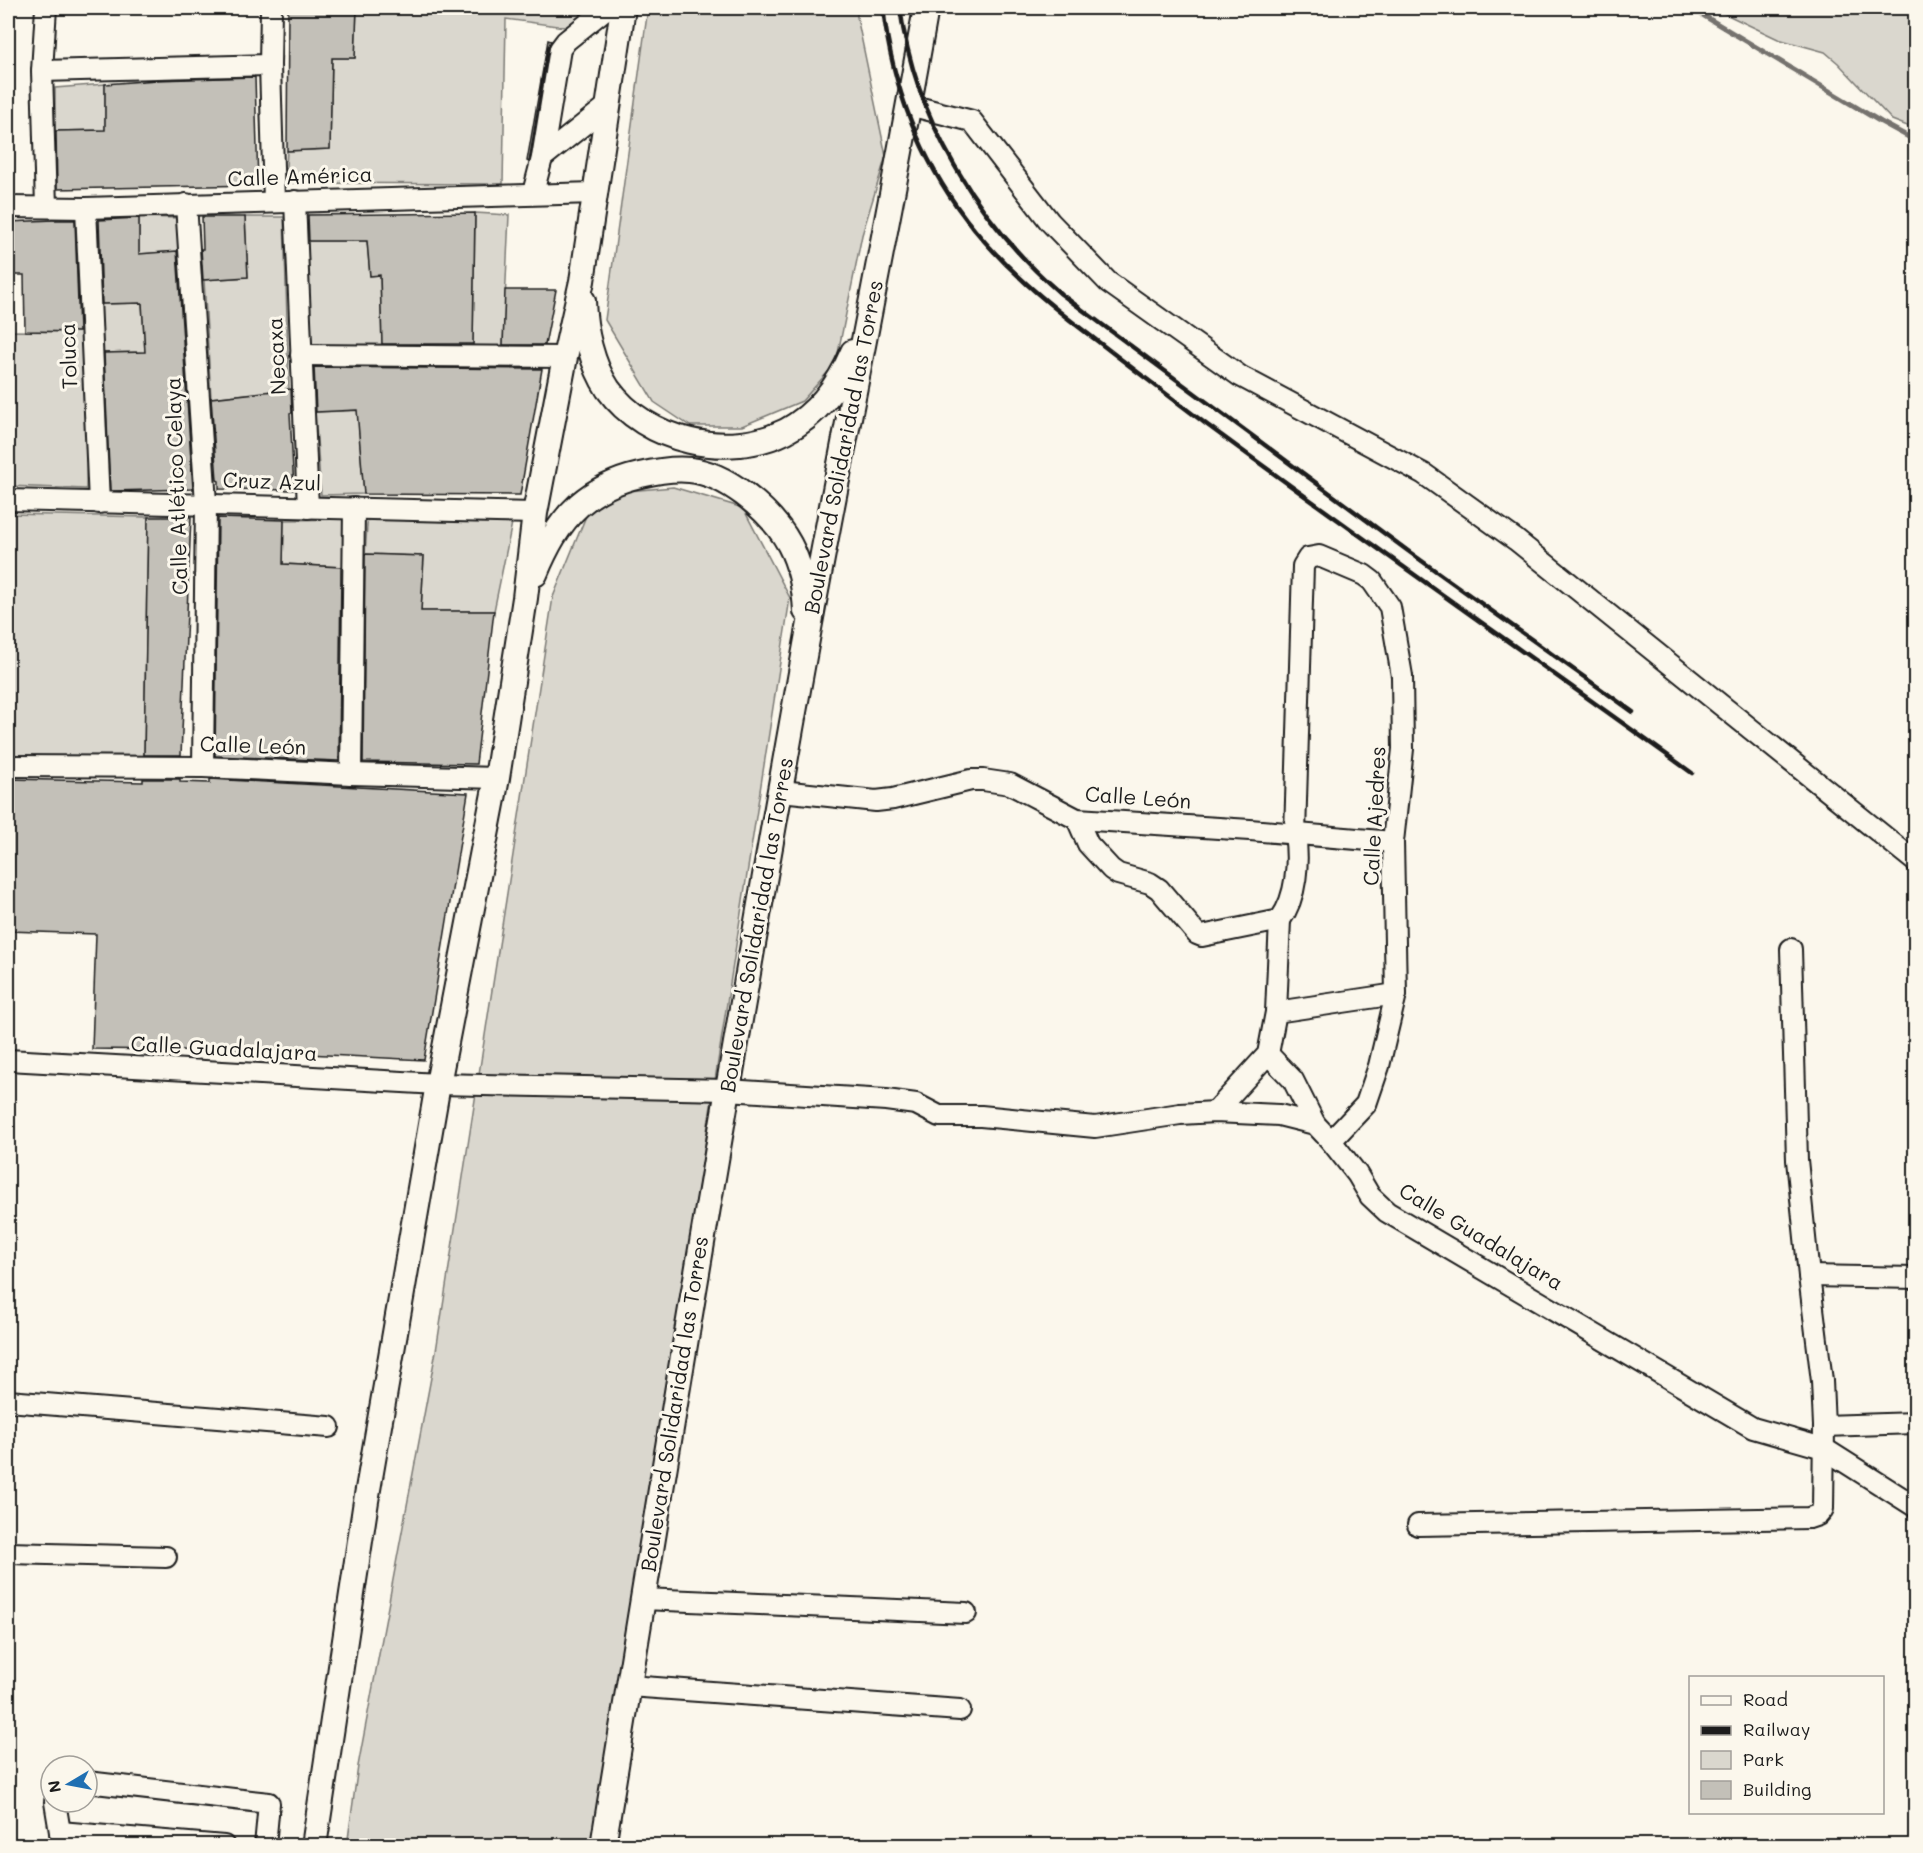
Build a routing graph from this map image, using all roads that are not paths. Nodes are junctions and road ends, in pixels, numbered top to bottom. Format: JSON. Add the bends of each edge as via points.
{"nodes":[{"id":1,"x":46,"y":8,"type":"edge"},
{"id":2,"x":271,"y":8,"type":"edge"},
{"id":3,"x":607,"y":8,"type":"edge"},
{"id":4,"x":623,"y":8,"type":"edge"},
{"id":5,"x":926,"y":8,"type":"edge"},
{"id":6,"x":270,"y":65,"type":"junction"},
{"id":7,"x":42,"y":71,"type":"junction"},
{"id":8,"x":909,"y":105,"type":"junction"},
{"id":9,"x":607,"y":106,"type":"junction"},
{"id":10,"x":542,"y":158,"type":"junction"},
{"id":11,"x":533,"y":193,"type":"junction"},
{"id":12,"x":594,"y":193,"type":"junction"},
{"id":13,"x":274,"y":201,"type":"junction"},
{"id":14,"x":294,"y":201,"type":"junction"},
{"id":15,"x":186,"y":204,"type":"junction"},
{"id":16,"x":8,"y":207,"type":"edge"},
{"id":17,"x":46,"y":207,"type":"junction"},
{"id":18,"x":86,"y":208,"type":"junction"},
{"id":19,"x":582,"y":281,"type":"junction"},
{"id":20,"x":871,"y":300,"type":"junction"},
{"id":21,"x":302,"y":355,"type":"junction"},
{"id":22,"x":565,"y":357,"type":"junction"},
{"id":23,"x":8,"y":500,"type":"edge"},
{"id":24,"x":99,"y":503,"type":"junction"},
{"id":25,"x":206,"y":503,"type":"junction"},
{"id":26,"x":308,"y":508,"type":"junction"},
{"id":27,"x":354,"y":508,"type":"junction"},
{"id":28,"x":535,"y":513,"type":"junction"},
{"id":29,"x":525,"y":598,"type":"junction"},
{"id":30,"x":807,"y":640,"type":"junction"},
{"id":31,"x":8,"y":766,"type":"edge"},
{"id":32,"x":202,"y":767,"type":"junction"},
{"id":33,"x":351,"y":774,"type":"junction"},
{"id":34,"x":497,"y":778,"type":"junction"},
{"id":35,"x":781,"y":791,"type":"junction"},
{"id":36,"x":1077,"y":819,"type":"junction"},
{"id":37,"x":1295,"y":834,"type":"junction"},
{"id":38,"x":1393,"y":843,"type":"junction"},
{"id":39,"x":1916,"y":862,"type":"edge"},
{"id":40,"x":1280,"y":920,"type":"junction"},
{"id":41,"x":1791,"y":949,"type":"dead end"},
{"id":42,"x":1396,"y":994,"type":"junction"},
{"id":43,"x":1276,"y":1012,"type":"junction"},
{"id":44,"x":1268,"y":1054,"type":"junction"},
{"id":45,"x":8,"y":1060,"type":"edge"},
{"id":46,"x":438,"y":1084,"type":"junction"},
{"id":47,"x":727,"y":1090,"type":"junction"},
{"id":48,"x":1215,"y":1113,"type":"junction"},
{"id":49,"x":1315,"y":1124,"type":"junction"},
{"id":50,"x":1331,"y":1141,"type":"junction"},
{"id":51,"x":1809,"y":1276,"type":"junction"},
{"id":52,"x":1916,"y":1278,"type":"edge"},
{"id":53,"x":8,"y":1401,"type":"edge"},
{"id":54,"x":1916,"y":1423,"type":"edge"},
{"id":55,"x":329,"y":1426,"type":"dead end"},
{"id":56,"x":1824,"y":1426,"type":"junction"},
{"id":57,"x":1823,"y":1448,"type":"junction"},
{"id":58,"x":1916,"y":1507,"type":"edge"},
{"id":59,"x":1418,"y":1525,"type":"dead end"},
{"id":60,"x":8,"y":1553,"type":"edge"},
{"id":61,"x":166,"y":1557,"type":"dead end"},
{"id":62,"x":643,"y":1599,"type":"junction"},
{"id":63,"x":966,"y":1613,"type":"dead end"},
{"id":64,"x":629,"y":1686,"type":"junction"},
{"id":65,"x":960,"y":1710,"type":"dead end"},
{"id":66,"x":99,"y":1783,"type":"edge"},
{"id":67,"x":58,"y":1814,"type":"edge"},
{"id":68,"x":63,"y":1839,"type":"edge"},
{"id":69,"x":224,"y":1845,"type":"edge"},
{"id":70,"x":265,"y":1845,"type":"edge"},
{"id":71,"x":314,"y":1845,"type":"edge"},
{"id":72,"x":603,"y":1845,"type":"edge"}],
"edges":[{"from":1,"to":7,"type":"street"},
{"from":2,"to":6,"type":"street"},
{"from":3,"to":10,"type":"street","via":[[560,50]]},
{"from":4,"to":9,"type":"main road"},
{"from":5,"to":8,"type":"main road","name":"Boulevard Solidaridad las Torres"},
{"from":6,"to":7,"type":"street"},
{"from":6,"to":13,"type":"street"},
{"from":7,"to":17,"type":"street"},
{"from":8,"to":20,"type":"main road","name":"Boulevard Solidaridad las Torres"},
{"from":8,"to":39,"type":"street","via":[[972,121],[1050,222],[1108,282],[1240,375],[1424,474],[1507,533]]},
{"from":9,"to":10,"type":"street"},
{"from":9,"to":12,"type":"main road"},
{"from":10,"to":11,"type":"street"},
{"from":11,"to":12,"type":"street","name":"Calle América"},
{"from":11,"to":14,"type":"street","name":"Calle América"},
{"from":12,"to":19,"type":"main road"},
{"from":13,"to":14,"type":"street","name":"Calle América"},
{"from":13,"to":15,"type":"street","name":"Calle América"},
{"from":14,"to":21,"type":"street","name":"Necaxa"},
{"from":15,"to":18,"type":"street","name":"Calle América"},
{"from":15,"to":25,"type":"street","name":"Calle Atlético Celaya"},
{"from":16,"to":17,"type":"street","name":"Calle América"},
{"from":17,"to":18,"type":"street","name":"Calle América"},
{"from":18,"to":24,"type":"street","name":"Toluca"},
{"from":19,"to":20,"type":"main road","via":[[585,322],[593,355],[609,389],[653,427],[709,444],[767,438],[786,431],[818,407],[846,367]]},
{"from":19,"to":22,"type":"main road"},
{"from":20,"to":30,"type":"main road","name":"Boulevard Solidaridad las Torres"},
{"from":21,"to":22,"type":"street"},
{"from":21,"to":26,"type":"street","name":"Necaxa"},
{"from":22,"to":28,"type":"main road"},
{"from":23,"to":24,"type":"street","name":"Cruz Azul"},
{"from":24,"to":25,"type":"street","name":"Cruz Azul"},
{"from":25,"to":26,"type":"street","name":"Cruz Azul"},
{"from":25,"to":32,"type":"street","name":"Calle Atlético Celaya"},
{"from":26,"to":27,"type":"street","name":"Cruz Azul"},
{"from":27,"to":28,"type":"street","name":"Cruz Azul"},
{"from":27,"to":33,"type":"street"},
{"from":28,"to":29,"type":"main road"},
{"from":29,"to":30,"type":"main road","via":[[554,535],[565,519],[593,494],[632,477],[692,470],[710,474],[739,490],[781,528],[802,578]]},
{"from":29,"to":34,"type":"main road"},
{"from":30,"to":35,"type":"main road","name":"Boulevard Solidaridad las Torres"},
{"from":31,"to":32,"type":"street","name":"Calle León"},
{"from":32,"to":33,"type":"street","name":"Calle León"},
{"from":33,"to":34,"type":"street","name":"Calle León"},
{"from":34,"to":46,"type":"main road"},
{"from":35,"to":36,"type":"street","name":"Calle León","via":[[876,801],[983,780],[1010,784]]},
{"from":35,"to":47,"type":"main road","name":"Boulevard Solidaridad las Torres"},
{"from":36,"to":37,"type":"street","name":"Calle León"},
{"from":36,"to":40,"type":"street","via":[[1088,844],[1111,869],[1159,889],[1197,934]]},
{"from":37,"to":38,"type":"street","name":"Calle León"},
{"from":37,"to":38,"type":"street","name":"Calle Ajedres","via":[[1304,562],[1319,556],[1364,575],[1390,607],[1402,676],[1403,749]]},
{"from":37,"to":40,"type":"street","via":[[1297,871]]},
{"from":38,"to":42,"type":"street","name":"Calle Ajedres"},
{"from":40,"to":43,"type":"street"},
{"from":41,"to":51,"type":"street","via":[[1797,1160]]},
{"from":42,"to":43,"type":"street"},
{"from":42,"to":50,"type":"street","name":"Calle Ajedres","via":[[1366,1104]]},
{"from":43,"to":44,"type":"street"},
{"from":44,"to":48,"type":"street"},
{"from":44,"to":49,"type":"street","name":"Calle Guadalajara","via":[[1293,1080]]},
{"from":45,"to":46,"type":"street","name":"Calle Guadalajara"},
{"from":46,"to":47,"type":"street","name":"Calle Guadalajara"},
{"from":46,"to":71,"type":"main road","via":[[366,1501]]},
{"from":47,"to":48,"type":"street","via":[[886,1100],[916,1104],[939,1116],[1095,1127],[1180,1114]]},
{"from":47,"to":62,"type":"main road","name":"Boulevard Solidaridad las Torres"},
{"from":48,"to":49,"type":"street","via":[[1279,1115]]},
{"from":49,"to":50,"type":"street","name":"Calle Guadalajara"},
{"from":50,"to":57,"type":"street","name":"Calle Guadalajara","via":[[1370,1196],[1387,1212],[1753,1428]]},
{"from":51,"to":52,"type":"street"},
{"from":51,"to":56,"type":"street","via":[[1821,1362]]},
{"from":53,"to":55,"type":"street"},
{"from":54,"to":56,"type":"street"},
{"from":56,"to":57,"type":"street"},
{"from":57,"to":58,"type":"street","name":"Calle Guadalajara"},
{"from":57,"to":59,"type":"street","via":[[1822,1509],[1809,1518]]},
{"from":60,"to":61,"type":"street"},
{"from":62,"to":63,"type":"street"},
{"from":62,"to":64,"type":"main road","name":"Boulevard Solidaridad las Torres"},
{"from":64,"to":65,"type":"street"},
{"from":64,"to":72,"type":"main road","name":"Boulevard Solidaridad las Torres"},
{"from":66,"to":70,"type":"street","via":[[269,1803]]},
{"from":67,"to":68,"type":"street"},
{"from":68,"to":69,"type":"street"}]}
